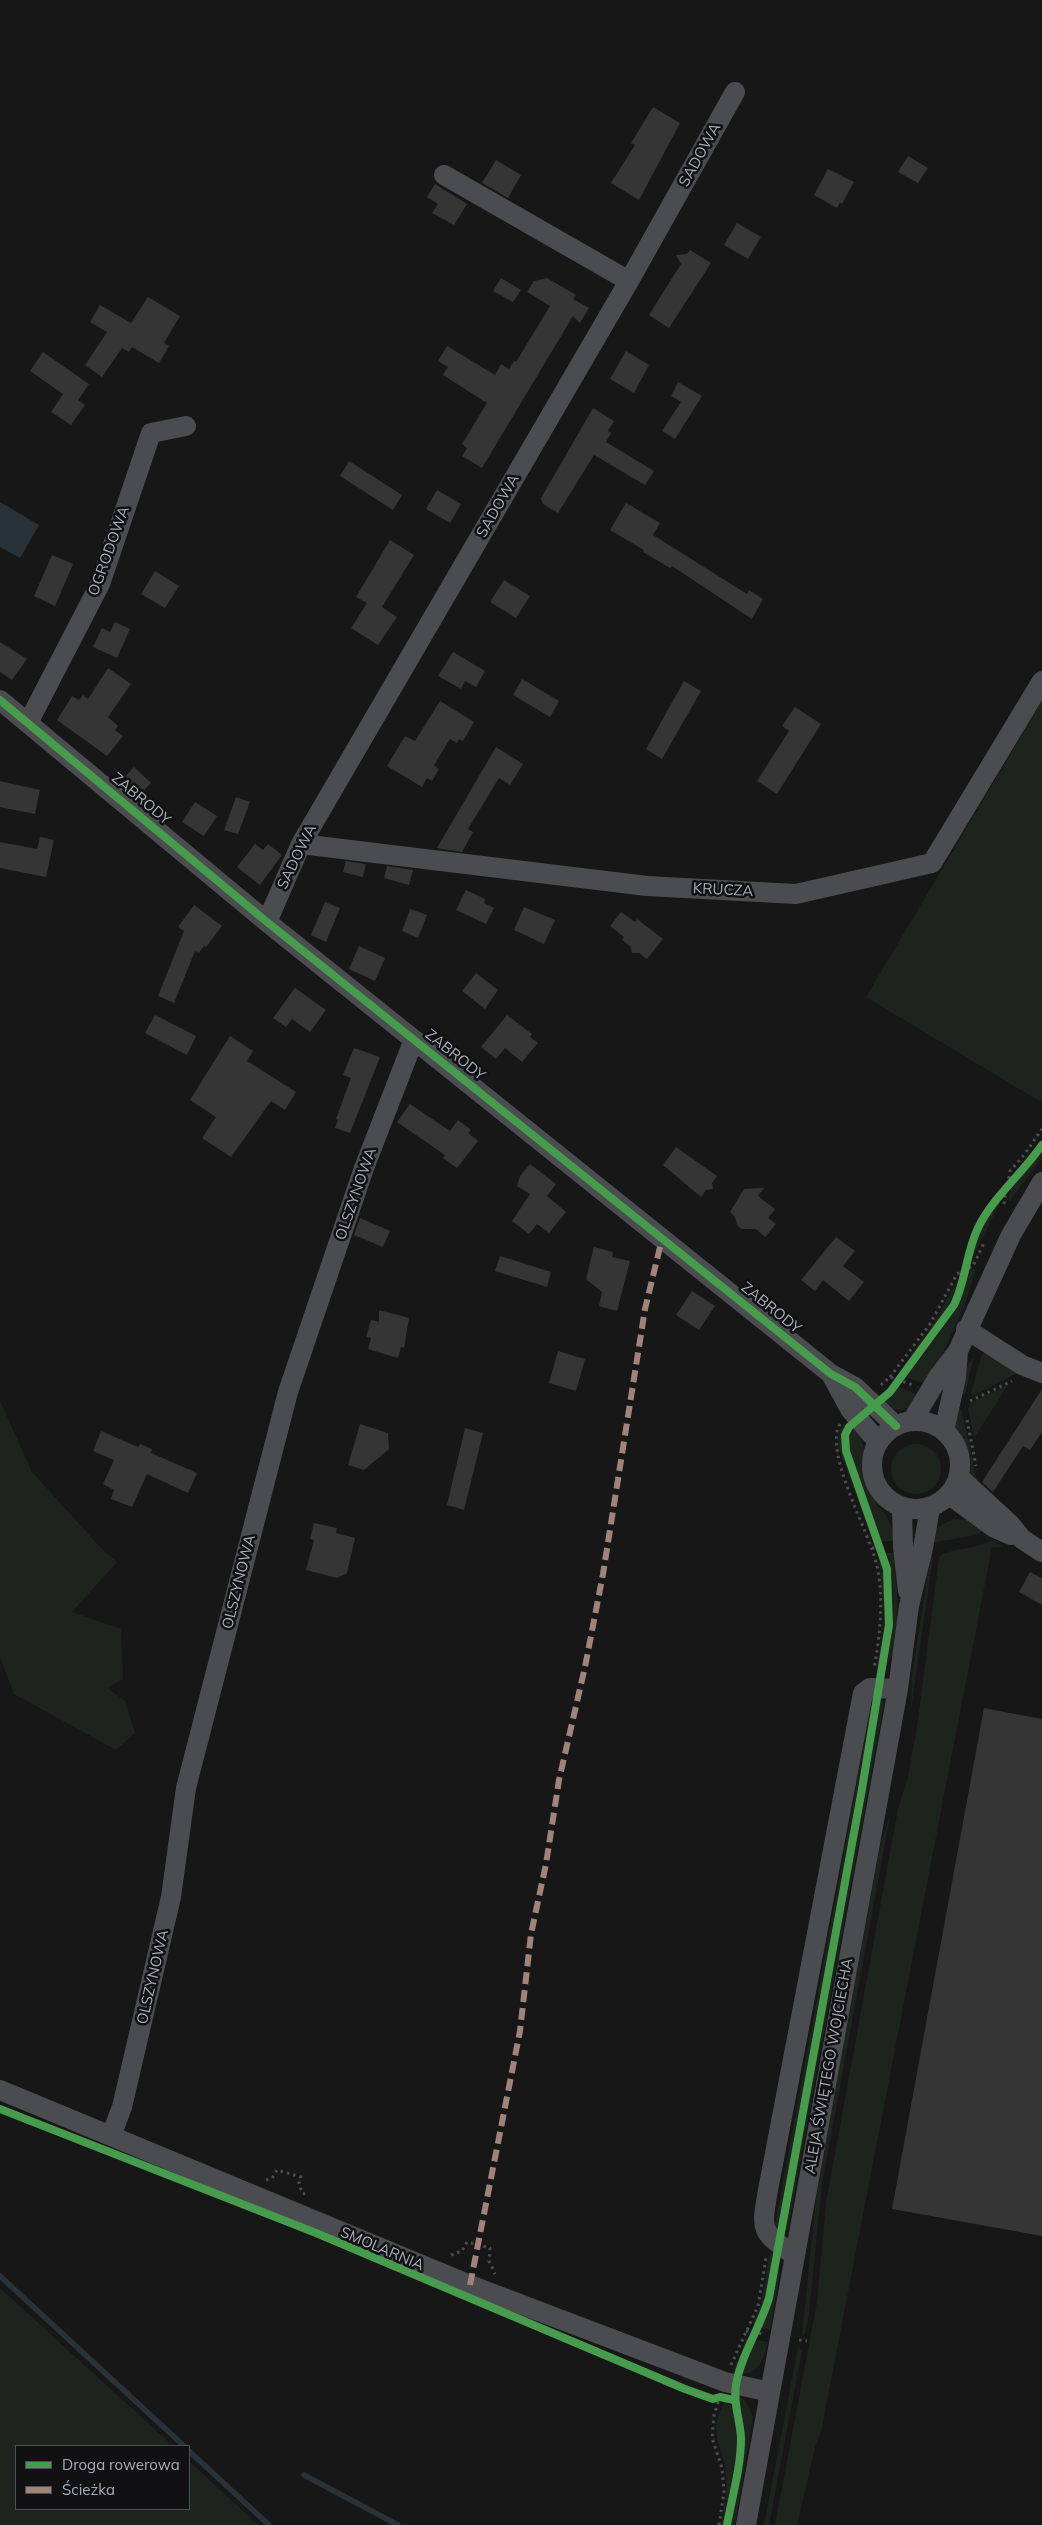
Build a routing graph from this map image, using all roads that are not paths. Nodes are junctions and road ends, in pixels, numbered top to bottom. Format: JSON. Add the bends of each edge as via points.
{"nodes":[{"id":1,"x":735,"y":92,"type":"dead end"},
{"id":2,"x":444,"y":175,"type":"dead end"},
{"id":3,"x":628,"y":282,"type":"junction"},
{"id":4,"x":186,"y":426,"type":"dead end"},
{"id":5,"x":1042,"y":681,"type":"edge"},
{"id":6,"x":0,"y":700,"type":"edge"},
{"id":7,"x":28,"y":723,"type":"junction"},
{"id":8,"x":301,"y":844,"type":"junction"},
{"id":9,"x":267,"y":922,"type":"junction"},
{"id":10,"x":416,"y":1041,"type":"junction"},
{"id":11,"x":1042,"y":1182,"type":"edge"},
{"id":12,"x":966,"y":1329,"type":"junction"},
{"id":13,"x":958,"y":1351,"type":"junction"},
{"id":14,"x":1042,"y":1373,"type":"edge"},
{"id":15,"x":830,"y":1374,"type":"junction"},
{"id":16,"x":904,"y":1423,"type":"junction"},
{"id":17,"x":944,"y":1431,"type":"junction"},
{"id":18,"x":878,"y":1442,"type":"junction"},
{"id":19,"x":968,"y":1476,"type":"junction"},
{"id":20,"x":948,"y":1496,"type":"junction"},
{"id":21,"x":902,"y":1508,"type":"junction"},
{"id":22,"x":930,"y":1508,"type":"junction"},
{"id":23,"x":1022,"y":1539,"type":"junction"},
{"id":24,"x":1042,"y":1552,"type":"edge"},
{"id":25,"x":909,"y":1606,"type":"junction"},
{"id":26,"x":889,"y":1689,"type":"junction"},
{"id":27,"x":0,"y":2090,"type":"edge"},
{"id":28,"x":111,"y":2136,"type":"junction"},
{"id":29,"x":794,"y":2255,"type":"junction"},
{"id":30,"x":770,"y":2392,"type":"junction"},
{"id":31,"x":746,"y":2525,"type":"edge"}],
"edges":[{"from":1,"to":3,"type":"street","name":"SADOWA"},
{"from":2,"to":3,"type":"street"},
{"from":3,"to":8,"type":"street","name":"SADOWA"},
{"from":4,"to":7,"type":"street","name":"OGRODOWA","via":[[151,434],[100,584]]},
{"from":5,"to":8,"type":"street","name":"KRUCZA","via":[[932,863],[796,894],[647,886]]},
{"from":6,"to":7,"type":"street","name":"ZABRODY"},
{"from":7,"to":9,"type":"street","name":"ZABRODY"},
{"from":8,"to":9,"type":"street","name":"SADOWA"},
{"from":9,"to":10,"type":"street","name":"ZABRODY"},
{"from":10,"to":15,"type":"street","name":"ZABRODY"},
{"from":10,"to":28,"type":"street","name":"OLSZYNOWA","via":[[364,1168],[288,1392],[186,1788],[171,1897],[122,2107]]},
{"from":11,"to":12,"type":"street","via":[[1011,1235]]},
{"from":12,"to":13,"type":"street"},
{"from":12,"to":14,"type":"street","via":[[1022,1365]]},
{"from":13,"to":16,"type":"street"},
{"from":13,"to":17,"type":"street","via":[[956,1377]]},
{"from":15,"to":16,"type":"street","name":"ZABRODY","via":[[876,1397]]},
{"from":15,"to":18,"type":"street","name":"ZABRODY","via":[[858,1419]]},
{"from":16,"to":17,"type":"street","via":[[924,1422]]},
{"from":16,"to":18,"type":"street"},
{"from":17,"to":19,"type":"street"},
{"from":18,"to":21,"type":"street","via":[[872,1461],[874,1481],[880,1493]]},
{"from":19,"to":20,"type":"street"},
{"from":19,"to":23,"type":"street"},
{"from":20,"to":22,"type":"street"},
{"from":20,"to":23,"type":"street","via":[[1005,1534]]},
{"from":21,"to":22,"type":"street"},
{"from":21,"to":25,"type":"street","name":"ALEJA ŚWIĘTEGO WOJCIECHA"},
{"from":22,"to":25,"type":"street","name":"ALEJA ŚWIĘTEGO WOJCIECHA","via":[[924,1548]]},
{"from":23,"to":24,"type":"street"},
{"from":25,"to":26,"type":"street","name":"ALEJA ŚWIĘTEGO WOJCIECHA"},
{"from":26,"to":29,"type":"street","name":"ALEJA ŚWIĘTEGO WOJCIECHA"},
{"from":26,"to":29,"type":"street","via":[[870,1688],[862,1693],[764,2216],[765,2232]]},
{"from":27,"to":28,"type":"street","name":"SMOLARNIA"},
{"from":28,"to":30,"type":"street","name":"SMOLARNIA","via":[[470,2285],[736,2385]]},
{"from":29,"to":30,"type":"street","name":"ALEJA ŚWIĘTEGO WOJCIECHA"},
{"from":30,"to":31,"type":"street","name":"ALEJA ŚWIĘTEGO WOJCIECHA"}]}
